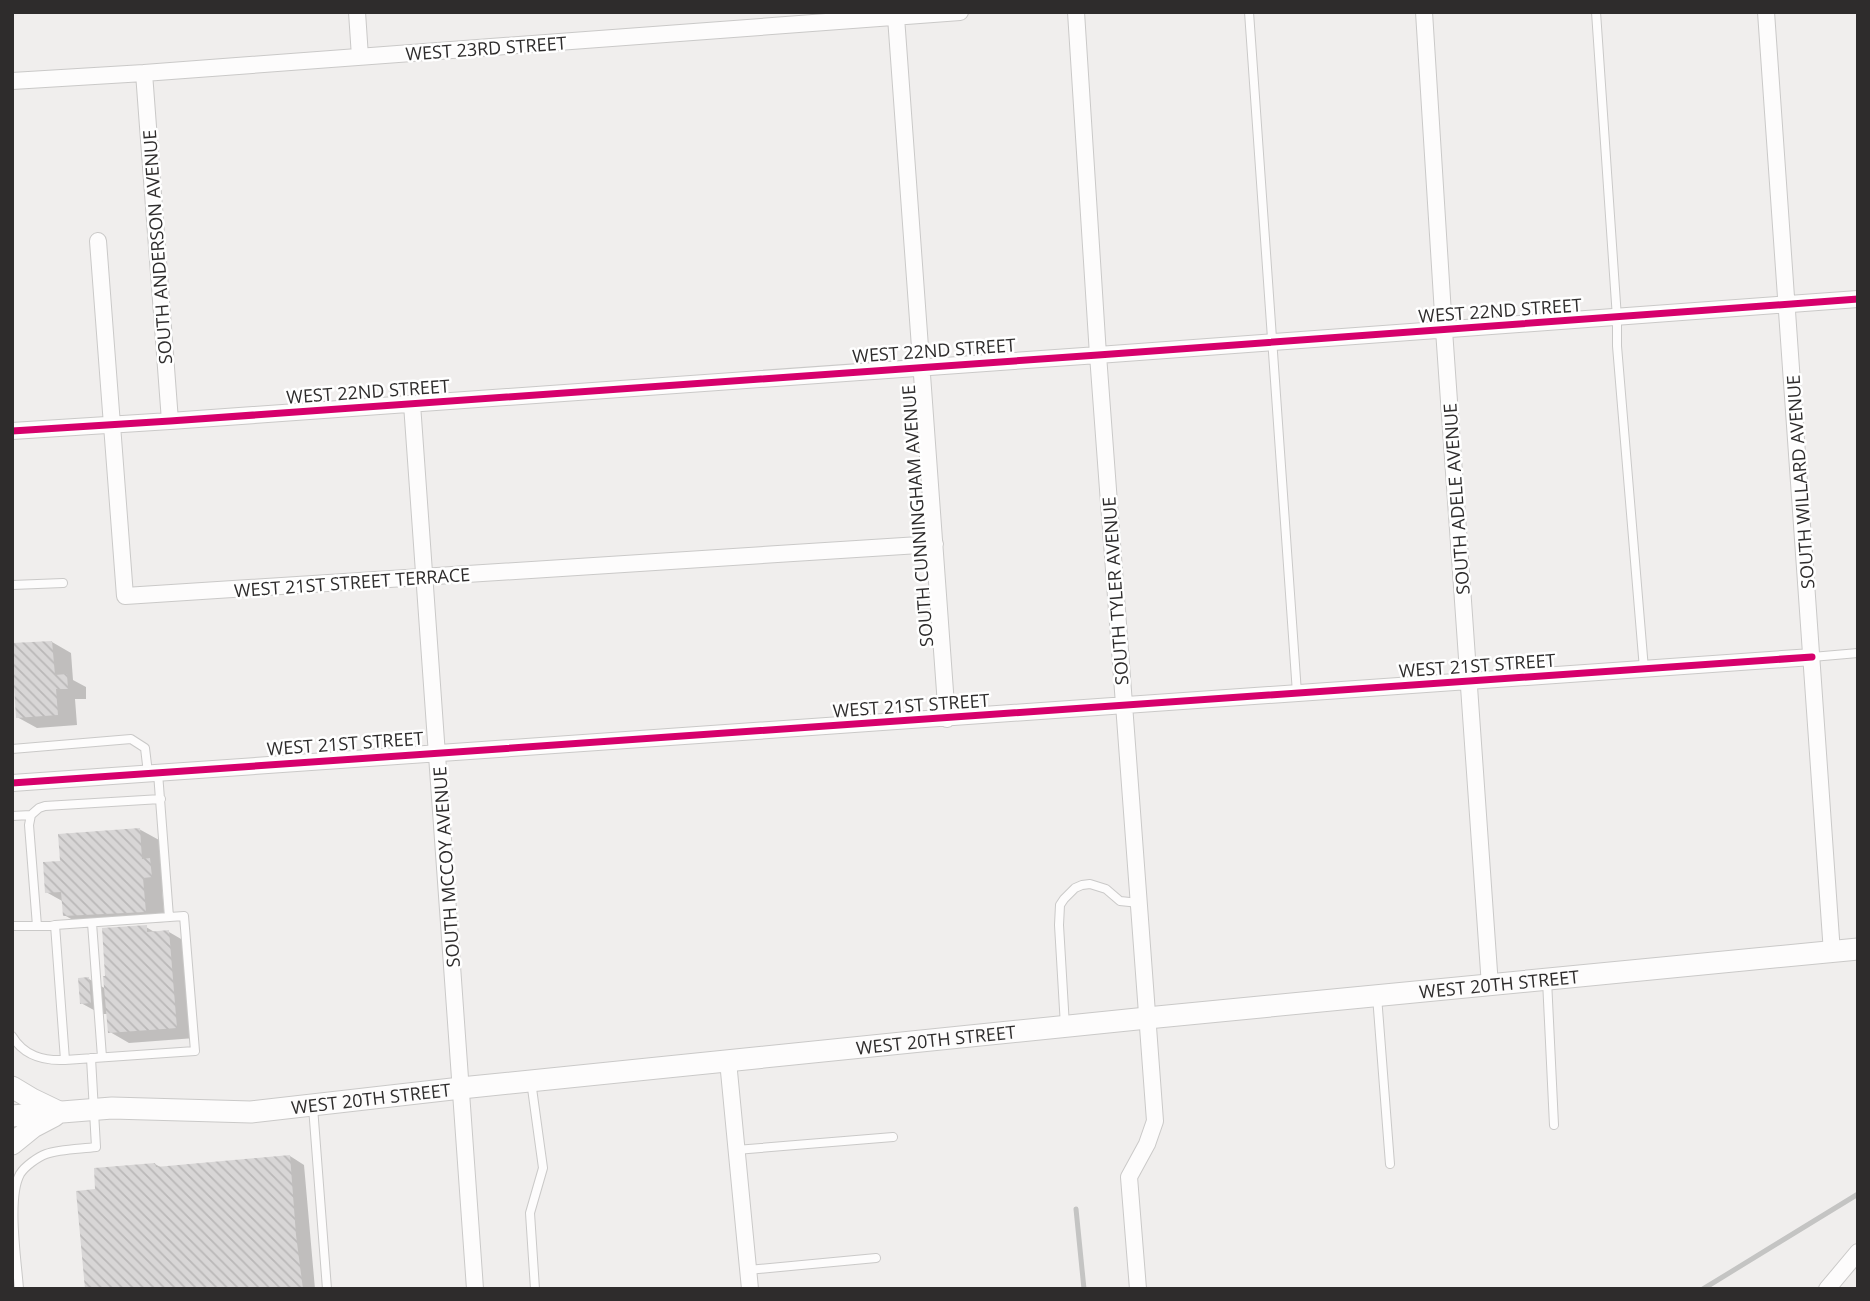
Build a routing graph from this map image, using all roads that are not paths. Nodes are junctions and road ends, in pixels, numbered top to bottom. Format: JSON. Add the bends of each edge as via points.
{"nodes":[{"id":1,"x":357,"y":12,"type":"edge"},
{"id":2,"x":960,"y":12,"type":"edge"},
{"id":3,"x":1076,"y":12,"type":"edge"},
{"id":4,"x":1249,"y":12,"type":"edge"},
{"id":5,"x":1424,"y":12,"type":"edge"},
{"id":6,"x":1596,"y":12,"type":"edge"},
{"id":7,"x":1766,"y":12,"type":"edge"},
{"id":8,"x":904,"y":15,"type":"edge"},
{"id":9,"x":360,"y":57,"type":"junction"},
{"id":10,"x":144,"y":73,"type":"junction"},
{"id":11,"x":12,"y":80,"type":"edge"},
{"id":12,"x":98,"y":241,"type":"dead end"},
{"id":13,"x":1858,"y":299,"type":"edge"},
{"id":14,"x":1787,"y":305,"type":"junction"},
{"id":15,"x":1617,"y":318,"type":"junction"},
{"id":16,"x":1444,"y":330,"type":"junction"},
{"id":17,"x":1272,"y":343,"type":"junction"},
{"id":18,"x":1098,"y":355,"type":"junction"},
{"id":19,"x":923,"y":367,"type":"junction"},
{"id":20,"x":412,"y":404,"type":"junction"},
{"id":21,"x":170,"y":421,"type":"junction"},
{"id":22,"x":113,"y":425,"type":"junction"},
{"id":23,"x":12,"y":431,"type":"edge"},
{"id":24,"x":935,"y":544,"type":"junction"},
{"id":25,"x":425,"y":578,"type":"junction"},
{"id":26,"x":63,"y":583,"type":"dead end"},
{"id":27,"x":12,"y":585,"type":"edge"},
{"id":28,"x":1858,"y":653,"type":"edge"},
{"id":29,"x":1812,"y":657,"type":"junction"},
{"id":30,"x":1644,"y":669,"type":"junction"},
{"id":31,"x":1468,"y":681,"type":"junction"},
{"id":32,"x":1297,"y":693,"type":"junction"},
{"id":33,"x":1124,"y":705,"type":"junction"},
{"id":34,"x":947,"y":719,"type":"junction"},
{"id":35,"x":12,"y":749,"type":"edge"},
{"id":36,"x":438,"y":753,"type":"junction"},
{"id":37,"x":153,"y":773,"type":"junction"},
{"id":38,"x":12,"y":783,"type":"edge"},
{"id":39,"x":160,"y":799,"type":"junction"},
{"id":40,"x":31,"y":815,"type":"junction"},
{"id":41,"x":12,"y":816,"type":"edge"},
{"id":42,"x":1139,"y":903,"type":"junction"},
{"id":43,"x":169,"y":917,"type":"junction"},
{"id":44,"x":92,"y":923,"type":"junction"},
{"id":45,"x":55,"y":925,"type":"junction"},
{"id":46,"x":12,"y":926,"type":"edge"},
{"id":47,"x":37,"y":926,"type":"junction"},
{"id":48,"x":1858,"y":949,"type":"edge"},
{"id":49,"x":1832,"y":953,"type":"junction"},
{"id":50,"x":1547,"y":980,"type":"junction"},
{"id":51,"x":1490,"y":986,"type":"junction"},
{"id":52,"x":1377,"y":996,"type":"junction"},
{"id":53,"x":1147,"y":1018,"type":"junction"},
{"id":54,"x":1065,"y":1027,"type":"junction"},
{"id":55,"x":12,"y":1036,"type":"edge"},
{"id":56,"x":102,"y":1057,"type":"junction"},
{"id":57,"x":90,"y":1058,"type":"junction"},
{"id":58,"x":65,"y":1060,"type":"junction"},
{"id":59,"x":728,"y":1061,"type":"junction"},
{"id":60,"x":531,"y":1081,"type":"junction"},
{"id":61,"x":12,"y":1087,"type":"edge"},
{"id":62,"x":461,"y":1088,"type":"junction"},
{"id":63,"x":313,"y":1105,"type":"junction"},
{"id":64,"x":94,"y":1110,"type":"junction"},
{"id":65,"x":61,"y":1112,"type":"junction"},
{"id":66,"x":12,"y":1116,"type":"edge"},
{"id":67,"x":1554,"y":1125,"type":"dead end"},
{"id":68,"x":893,"y":1138,"type":"dead end"},
{"id":69,"x":12,"y":1143,"type":"edge"},
{"id":70,"x":736,"y":1150,"type":"junction"},
{"id":71,"x":1390,"y":1164,"type":"dead end"},
{"id":72,"x":1858,"y":1252,"type":"edge"},
{"id":73,"x":876,"y":1258,"type":"dead end"},
{"id":74,"x":748,"y":1270,"type":"junction"},
{"id":75,"x":19,"y":1289,"type":"edge"},
{"id":76,"x":327,"y":1289,"type":"edge"},
{"id":77,"x":475,"y":1289,"type":"edge"},
{"id":78,"x":535,"y":1289,"type":"edge"},
{"id":79,"x":750,"y":1289,"type":"edge"},
{"id":80,"x":1138,"y":1289,"type":"edge"},
{"id":81,"x":1827,"y":1289,"type":"edge"}],
"edges":[{"from":1,"to":9,"type":"street"},
{"from":2,"to":8,"type":"street","name":"WEST 23RD STREET"},
{"from":3,"to":18,"type":"street","name":"SOUTH TYLER AVENUE"},
{"from":4,"to":17,"type":"lane"},
{"from":5,"to":16,"type":"street","name":"SOUTH ADELE AVENUE"},
{"from":6,"to":15,"type":"lane"},
{"from":7,"to":14,"type":"street","name":"SOUTH WILLARD AVENUE"},
{"from":8,"to":9,"type":"street","name":"WEST 23RD STREET"},
{"from":8,"to":19,"type":"street","name":"SOUTH CUNNINGHAM AVENUE"},
{"from":9,"to":10,"type":"street","name":"WEST 23RD STREET"},
{"from":10,"to":11,"type":"street","name":"WEST 23RD STREET"},
{"from":10,"to":21,"type":"street","name":"SOUTH ANDERSON AVENUE"},
{"from":12,"to":22,"type":"street","name":"WEST 21ST STREET TERRACE"},
{"from":13,"to":14,"type":"street","name":"WEST 22ND STREET"},
{"from":14,"to":15,"type":"street","name":"WEST 22ND STREET"},
{"from":14,"to":29,"type":"street","name":"SOUTH WILLARD AVENUE"},
{"from":15,"to":16,"type":"street","name":"WEST 22ND STREET"},
{"from":15,"to":30,"type":"lane"},
{"from":16,"to":17,"type":"street","name":"WEST 22ND STREET"},
{"from":16,"to":31,"type":"street","name":"SOUTH ADELE AVENUE"},
{"from":17,"to":18,"type":"street","name":"WEST 22ND STREET"},
{"from":17,"to":32,"type":"lane"},
{"from":18,"to":19,"type":"street","name":"WEST 22ND STREET"},
{"from":18,"to":33,"type":"street","name":"SOUTH TYLER AVENUE"},
{"from":19,"to":20,"type":"street","name":"WEST 22ND STREET"},
{"from":19,"to":24,"type":"street","name":"SOUTH CUNNINGHAM AVENUE"},
{"from":20,"to":21,"type":"street","name":"WEST 22ND STREET"},
{"from":20,"to":25,"type":"street","name":"SOUTH MCCOY AVENUE"},
{"from":21,"to":22,"type":"street","name":"WEST 22ND STREET"},
{"from":22,"to":23,"type":"street","name":"WEST 22ND STREET"},
{"from":22,"to":25,"type":"street","name":"WEST 21ST STREET TERRACE","via":[[125,596]]},
{"from":24,"to":25,"type":"street","name":"WEST 21ST STREET TERRACE"},
{"from":24,"to":34,"type":"street","name":"SOUTH CUNNINGHAM AVENUE"},
{"from":25,"to":36,"type":"street","name":"SOUTH MCCOY AVENUE"},
{"from":26,"to":27,"type":"lane"},
{"from":28,"to":29,"type":"lane","name":"WEST 21ST STREET"},
{"from":29,"to":30,"type":"street","name":"WEST 21ST STREET"},
{"from":29,"to":49,"type":"street","name":"SOUTH WILLARD AVENUE"},
{"from":30,"to":31,"type":"street","name":"WEST 21ST STREET"},
{"from":31,"to":32,"type":"street","name":"WEST 21ST STREET"},
{"from":31,"to":51,"type":"street","name":"SOUTH ADELE AVENUE"},
{"from":32,"to":33,"type":"street","name":"WEST 21ST STREET"},
{"from":33,"to":34,"type":"street","name":"WEST 21ST STREET"},
{"from":33,"to":42,"type":"street","name":"SOUTH TYLER AVENUE"},
{"from":34,"to":36,"type":"street","name":"WEST 21ST STREET"},
{"from":35,"to":37,"type":"lane","via":[[131,739],[145,748]]},
{"from":36,"to":37,"type":"street","name":"WEST 21ST STREET"},
{"from":36,"to":62,"type":"street","name":"SOUTH MCCOY AVENUE"},
{"from":37,"to":38,"type":"street","name":"WEST 21ST STREET"},
{"from":37,"to":39,"type":"lane"},
{"from":39,"to":40,"type":"lane","via":[[45,806]]},
{"from":39,"to":43,"type":"lane"},
{"from":40,"to":41,"type":"lane"},
{"from":40,"to":47,"type":"lane"},
{"from":42,"to":53,"type":"street","name":"SOUTH TYLER AVENUE"},
{"from":42,"to":54,"type":"lane","via":[[1120,901],[1106,889],[1090,884],[1075,888],[1060,905]]},
{"from":43,"to":44,"type":"lane"},
{"from":43,"to":56,"type":"lane","via":[[184,916],[195,1051]]},
{"from":44,"to":45,"type":"lane"},
{"from":44,"to":56,"type":"lane"},
{"from":45,"to":47,"type":"lane"},
{"from":45,"to":58,"type":"lane"},
{"from":46,"to":47,"type":"lane"},
{"from":48,"to":49,"type":"main road","name":"WEST 20TH STREET"},
{"from":49,"to":50,"type":"main road","name":"WEST 20TH STREET"},
{"from":50,"to":51,"type":"main road","name":"WEST 20TH STREET"},
{"from":50,"to":67,"type":"lane"},
{"from":51,"to":52,"type":"main road","name":"WEST 20TH STREET"},
{"from":52,"to":53,"type":"main road","name":"WEST 20TH STREET"},
{"from":52,"to":71,"type":"lane"},
{"from":53,"to":54,"type":"main road","name":"WEST 20TH STREET"},
{"from":53,"to":80,"type":"street","name":"SOUTH TYLER AVENUE","via":[[1155,1121],[1129,1177]]},
{"from":54,"to":59,"type":"main road","name":"WEST 20TH STREET"},
{"from":55,"to":58,"type":"lane","via":[[35,1056]]},
{"from":56,"to":57,"type":"lane"},
{"from":57,"to":58,"type":"lane"},
{"from":57,"to":64,"type":"lane"},
{"from":59,"to":60,"type":"main road","name":"WEST 20TH STREET"},
{"from":59,"to":70,"type":"street"},
{"from":60,"to":62,"type":"main road","name":"WEST 20TH STREET"},
{"from":60,"to":78,"type":"lane","via":[[543,1168],[530,1213]]},
{"from":61,"to":65,"type":"main road"},
{"from":62,"to":63,"type":"main road","name":"WEST 20TH STREET"},
{"from":62,"to":77,"type":"street","name":"SOUTH MCCOY AVENUE"},
{"from":63,"to":64,"type":"main road","name":"WEST 20TH STREET","via":[[251,1112]]},
{"from":63,"to":76,"type":"lane"},
{"from":64,"to":65,"type":"main road","name":"WEST 20TH STREET"},
{"from":64,"to":75,"type":"lane","via":[[96,1147],[47,1154],[21,1173],[15,1192]]},
{"from":65,"to":66,"type":"main road","name":"WEST 20TH STREET"},
{"from":65,"to":69,"type":"main road"},
{"from":68,"to":70,"type":"lane"},
{"from":70,"to":74,"type":"street"},
{"from":72,"to":81,"type":"street"},
{"from":73,"to":74,"type":"lane"},
{"from":74,"to":79,"type":"street"}]}
